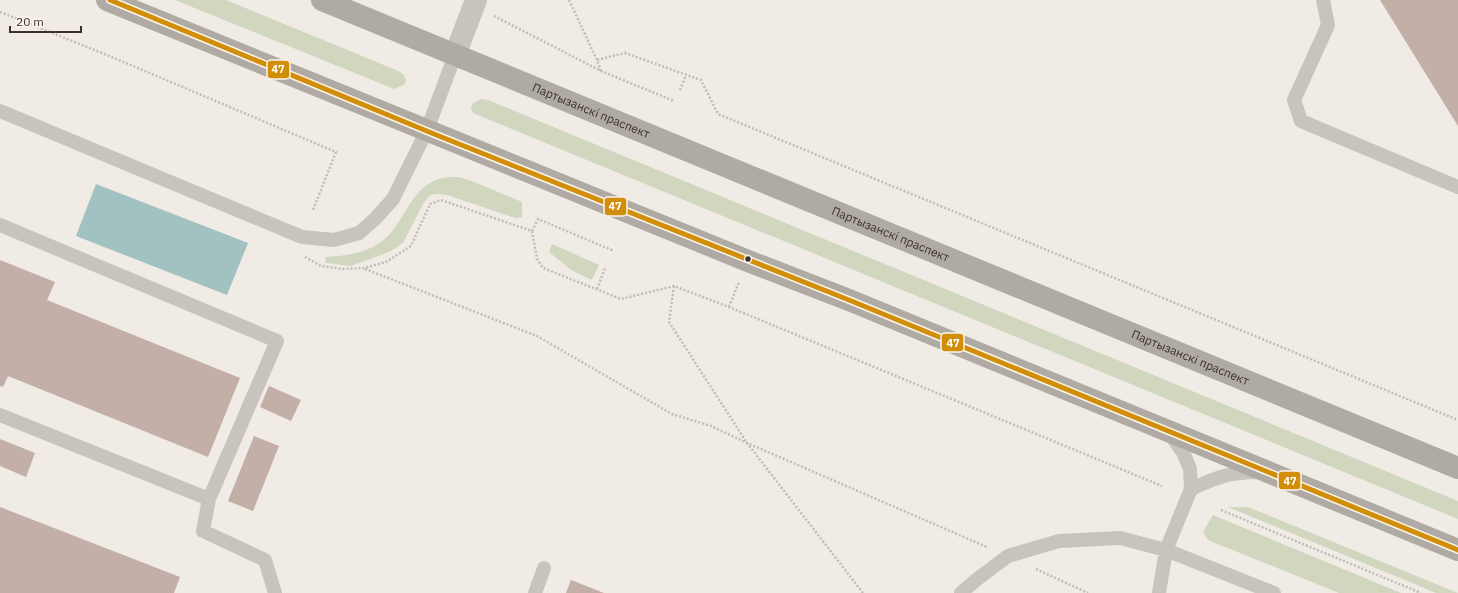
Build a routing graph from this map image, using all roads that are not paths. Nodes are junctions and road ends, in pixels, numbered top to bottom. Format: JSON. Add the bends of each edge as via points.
{"nodes":[{"id":1,"x":322,"y":0,"type":"edge"},
{"id":2,"x":1323,"y":0,"type":"edge"},
{"id":3,"x":111,"y":1,"type":"edge"},
{"id":4,"x":475,"y":3,"type":"edge"},
{"id":5,"x":455,"y":55,"type":"junction"},
{"id":6,"x":0,"y":111,"type":"edge"},
{"id":7,"x":427,"y":130,"type":"junction"},
{"id":8,"x":1458,"y":186,"type":"edge"},
{"id":9,"x":0,"y":225,"type":"edge"},
{"id":10,"x":0,"y":415,"type":"edge"},
{"id":11,"x":1169,"y":432,"type":"junction"},
{"id":12,"x":1458,"y":468,"type":"edge"},
{"id":13,"x":1267,"y":473,"type":"junction"},
{"id":14,"x":1191,"y":489,"type":"junction"},
{"id":15,"x":209,"y":499,"type":"junction"},
{"id":16,"x":1166,"y":550,"type":"junction"},
{"id":17,"x":1458,"y":550,"type":"edge"},
{"id":18,"x":544,"y":568,"type":"dead end"},
{"id":19,"x":275,"y":593,"type":"edge"},
{"id":20,"x":534,"y":593,"type":"edge"},
{"id":21,"x":961,"y":593,"type":"edge"},
{"id":22,"x":1160,"y":593,"type":"edge"},
{"id":23,"x":1274,"y":593,"type":"edge"}],
"edges":[{"from":1,"to":5,"type":"highway","name":"Партызанскі праспект"},
{"from":2,"to":8,"type":"lane","via":[[1328,25],[1294,100],[1301,121]]},
{"from":3,"to":7,"type":"highway"},
{"from":4,"to":5,"type":"street"},
{"from":5,"to":7,"type":"lane"},
{"from":5,"to":12,"type":"highway","name":"Партызанскі праспект"},
{"from":6,"to":7,"type":"lane","via":[[302,237],[334,240],[359,233],[393,199]]},
{"from":7,"to":11,"type":"highway"},
{"from":9,"to":15,"type":"lane","via":[[277,340]]},
{"from":10,"to":15,"type":"lane"},
{"from":11,"to":13,"type":"highway"},
{"from":11,"to":14,"type":"lane","via":[[1183,452],[1190,469]]},
{"from":13,"to":14,"type":"lane","via":[[1234,473],[1214,478]]},
{"from":13,"to":17,"type":"highway"},
{"from":14,"to":16,"type":"lane"},
{"from":15,"to":19,"type":"lane","via":[[203,531],[264,560]]},
{"from":16,"to":21,"type":"lane","via":[[1120,538],[1059,541],[1008,556]]},
{"from":16,"to":22,"type":"lane"},
{"from":16,"to":23,"type":"lane"},
{"from":18,"to":20,"type":"lane"}]}
